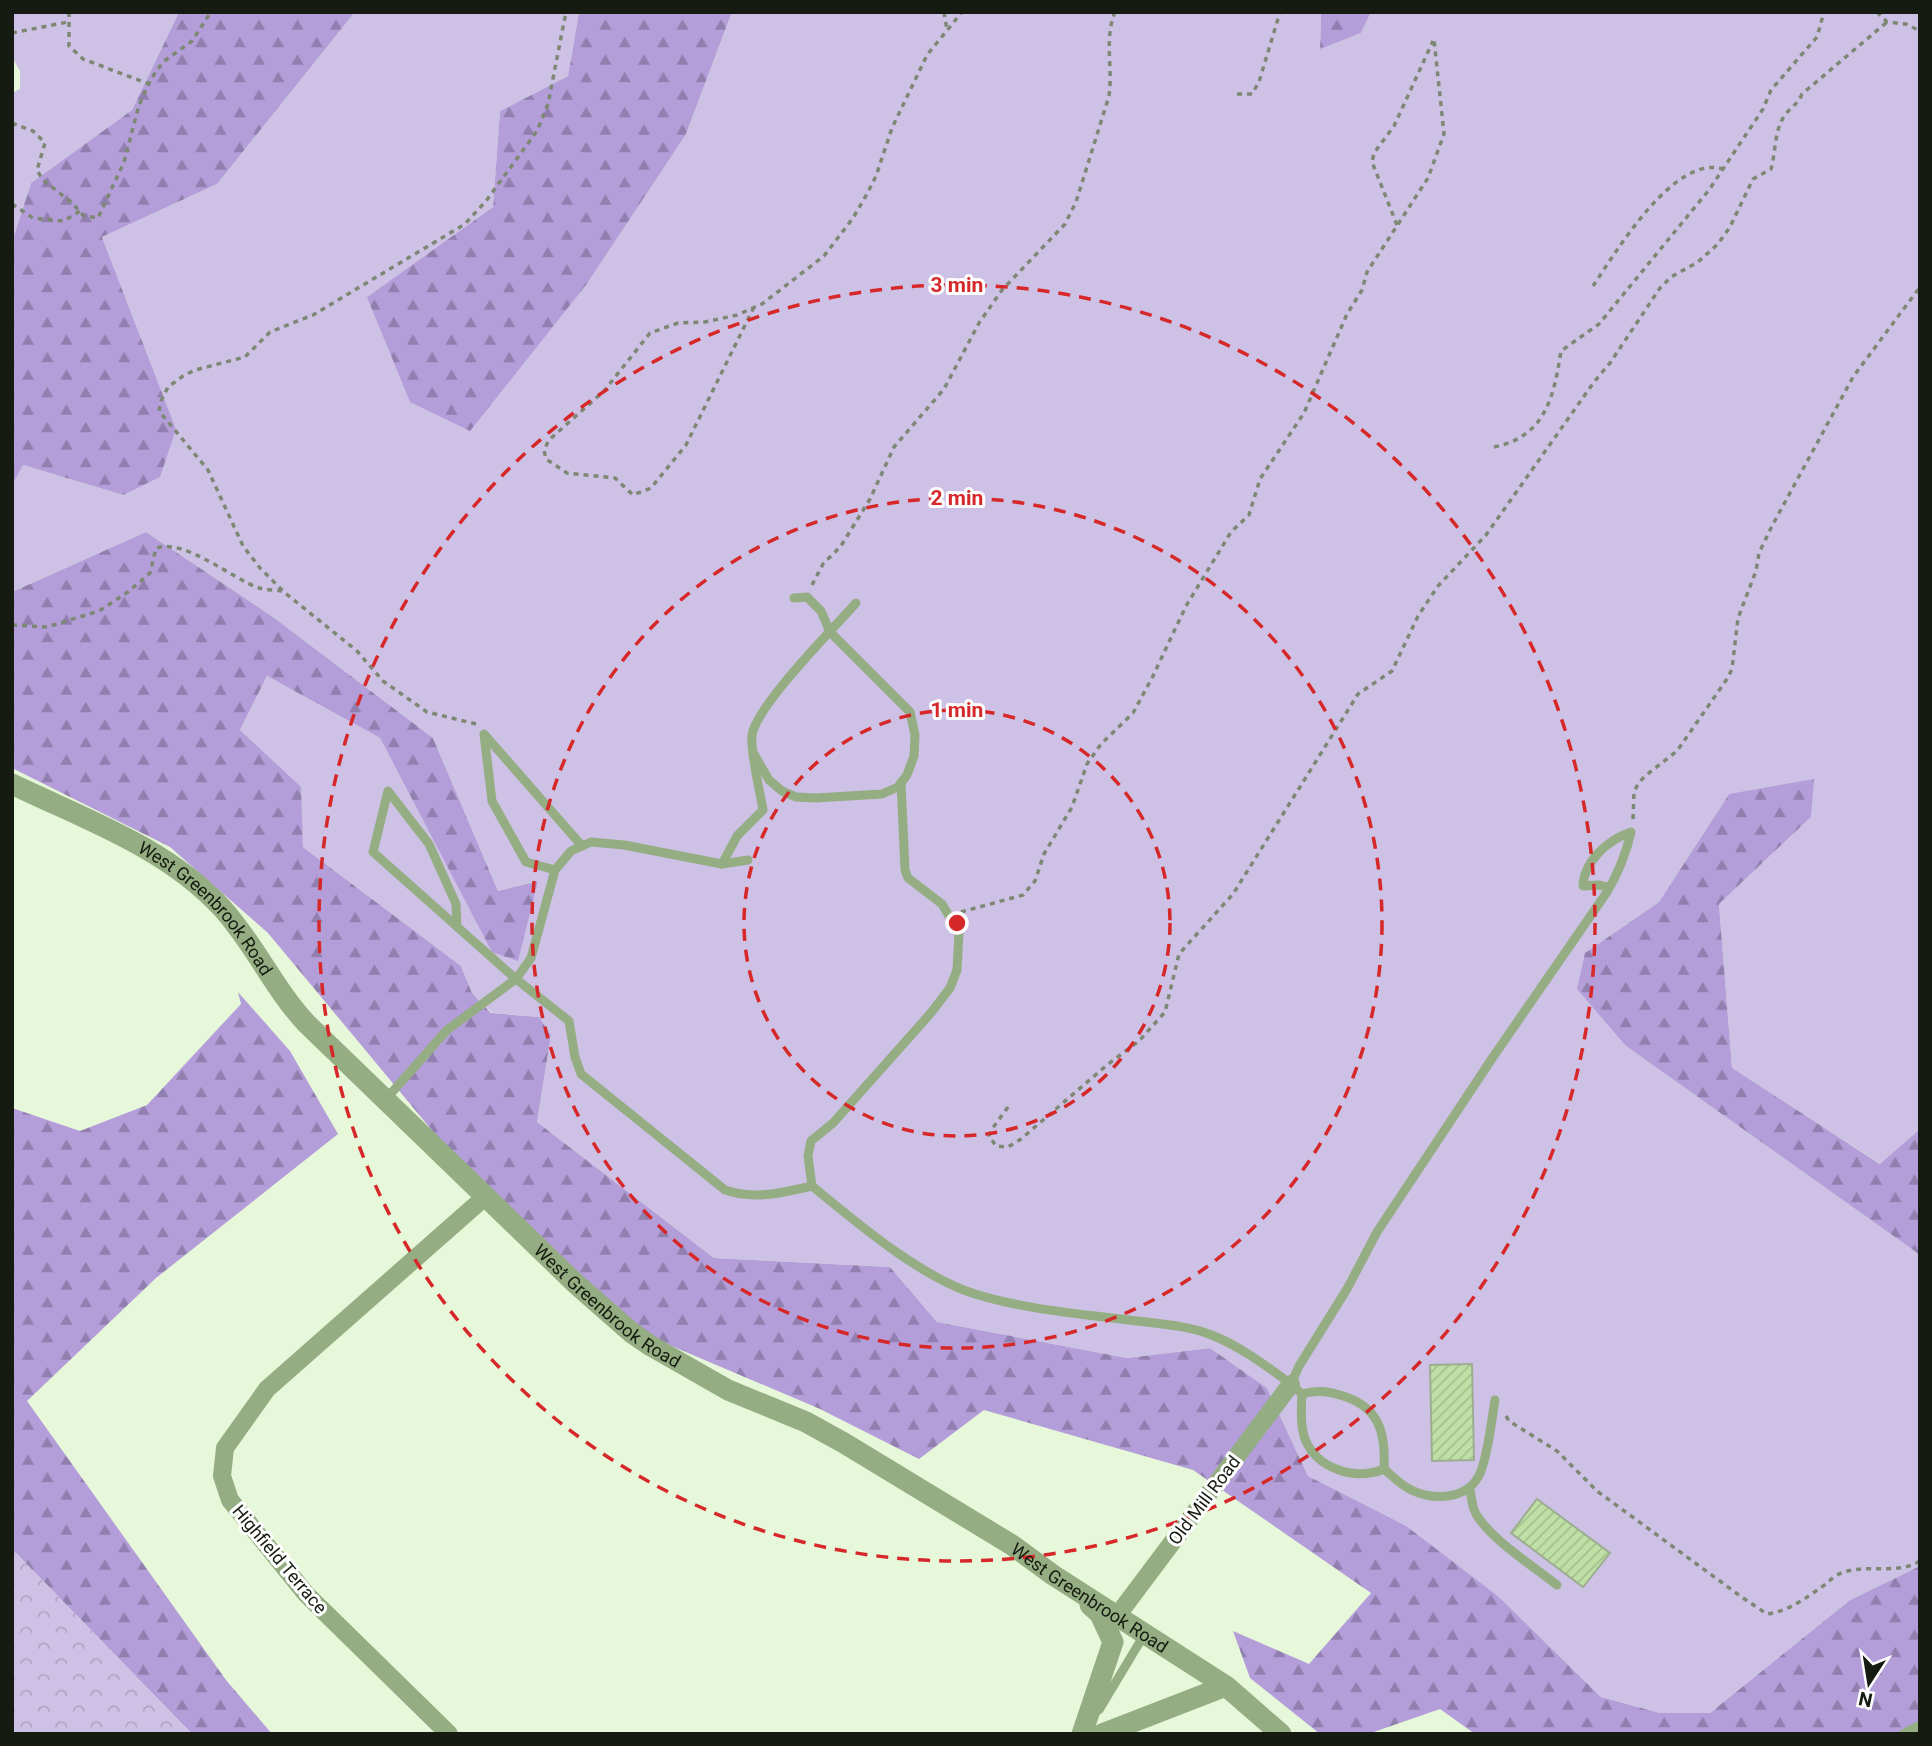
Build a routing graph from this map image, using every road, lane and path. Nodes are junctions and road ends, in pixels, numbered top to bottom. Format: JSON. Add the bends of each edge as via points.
{"nodes":[{"id":1,"x":69,"y":12,"type":"edge"},
{"id":2,"x":211,"y":12,"type":"edge"},
{"id":3,"x":566,"y":12,"type":"edge"},
{"id":4,"x":944,"y":12,"type":"edge"},
{"id":5,"x":962,"y":12,"type":"edge"},
{"id":6,"x":1115,"y":12,"type":"edge"},
{"id":7,"x":1280,"y":12,"type":"edge"},
{"id":8,"x":1824,"y":12,"type":"edge"},
{"id":9,"x":1877,"y":12,"type":"edge"},
{"id":10,"x":68,"y":22,"type":"junction"},
{"id":11,"x":1887,"y":22,"type":"junction"},
{"id":12,"x":947,"y":30,"type":"junction"},
{"id":13,"x":1920,"y":31,"type":"edge"},
{"id":14,"x":12,"y":33,"type":"edge"},
{"id":15,"x":149,"y":84,"type":"junction"},
{"id":16,"x":1237,"y":94,"type":"dead end"},
{"id":17,"x":12,"y":123,"type":"edge"},
{"id":18,"x":1723,"y":169,"type":"junction"},
{"id":19,"x":12,"y":204,"type":"edge"},
{"id":20,"x":80,"y":211,"type":"junction"},
{"id":21,"x":1397,"y":225,"type":"junction"},
{"id":22,"x":1592,"y":286,"type":"dead end"},
{"id":23,"x":1920,"y":286,"type":"edge"},
{"id":24,"x":754,"y":307,"type":"junction"},
{"id":25,"x":1494,"y":447,"type":"dead end"},
{"id":26,"x":284,"y":592,"type":"junction"},
{"id":27,"x":807,"y":597,"type":"junction"},
{"id":28,"x":794,"y":598,"type":"dead end"},
{"id":29,"x":856,"y":603,"type":"dead end"},
{"id":30,"x":12,"y":625,"type":"edge"},
{"id":31,"x":830,"y":632,"type":"junction"},
{"id":32,"x":478,"y":725,"type":"dead end"},
{"id":33,"x":754,"y":754,"type":"junction"},
{"id":34,"x":901,"y":782,"type":"junction"},
{"id":35,"x":12,"y":784,"type":"edge"},
{"id":36,"x":1631,"y":832,"type":"junction"},
{"id":37,"x":582,"y":846,"type":"junction"},
{"id":38,"x":748,"y":860,"type":"dead end"},
{"id":39,"x":722,"y":864,"type":"junction"},
{"id":40,"x":555,"y":870,"type":"junction"},
{"id":41,"x":1607,"y":892,"type":"junction"},
{"id":42,"x":948,"y":915,"type":"junction"},
{"id":43,"x":457,"y":927,"type":"junction"},
{"id":44,"x":516,"y":979,"type":"junction"},
{"id":45,"x":386,"y":1100,"type":"junction"},
{"id":46,"x":1008,"y":1107,"type":"dead end"},
{"id":47,"x":812,"y":1186,"type":"junction"},
{"id":48,"x":486,"y":1196,"type":"junction"},
{"id":49,"x":1296,"y":1389,"type":"junction"},
{"id":50,"x":1495,"y":1400,"type":"joint"},
{"id":51,"x":1384,"y":1469,"type":"junction"},
{"id":52,"x":1470,"y":1489,"type":"junction"},
{"id":53,"x":1920,"y":1561,"type":"edge"},
{"id":54,"x":1053,"y":1575,"type":"junction"},
{"id":55,"x":1557,"y":1585,"type":"dead end"},
{"id":56,"x":1117,"y":1616,"type":"junction"},
{"id":57,"x":1145,"y":1633,"type":"junction"},
{"id":58,"x":1226,"y":1686,"type":"junction"},
{"id":59,"x":1920,"y":1726,"type":"edge"},
{"id":60,"x":449,"y":1734,"type":"edge"},
{"id":61,"x":1083,"y":1734,"type":"edge"},
{"id":62,"x":1102,"y":1734,"type":"edge"},
{"id":63,"x":1281,"y":1734,"type":"edge"},
{"id":64,"x":1903,"y":1734,"type":"edge"}],
"edges":[{"from":1,"to":10,"type":"path"},
{"from":2,"to":15,"type":"path","via":[[192,41],[163,62]]},
{"from":3,"to":26,"type":"path","via":[[548,104],[537,131],[465,224],[313,315],[271,332],[245,357],[183,376],[168,387],[160,401],[164,419],[208,470],[243,546]]},
{"from":4,"to":12,"type":"path"},
{"from":5,"to":12,"type":"path"},
{"from":6,"to":27,"type":"path","via":[[1110,31],[1110,96],[1065,224],[1002,290],[979,323],[944,389],[894,447],[870,499],[841,547],[823,564]]},
{"from":7,"to":16,"type":"path","via":[[1259,82],[1252,94]]},
{"from":8,"to":18,"type":"path","via":[[1817,37],[1771,90]]},
{"from":9,"to":11,"type":"path"},
{"from":10,"to":14,"type":"path"},
{"from":10,"to":15,"type":"path","via":[[69,46],[83,59]]},
{"from":11,"to":13,"type":"path"},
{"from":11,"to":46,"type":"path","via":[[1802,94],[1785,115],[1771,169],[1753,179],[1718,244],[1660,288],[1486,535],[1438,586],[1392,671],[1358,694],[1233,894],[1179,954],[1165,1012],[1139,1041],[1021,1139],[1008,1147],[996,1146],[989,1136]]},
{"from":12,"to":24,"type":"path","via":[[927,55],[892,128],[876,176],[853,218],[824,256]]},
{"from":15,"to":20,"type":"path","via":[[124,162],[99,218]]},
{"from":17,"to":20,"type":"path","via":[[33,131],[45,143],[37,170]]},
{"from":18,"to":22,"type":"path","via":[[1713,166],[1694,172],[1666,188]]},
{"from":18,"to":25,"type":"path","via":[[1599,324],[1561,351],[1551,398],[1532,431]]},
{"from":19,"to":20,"type":"path","via":[[33,218],[64,221]]},
{"from":21,"to":21,"type":"path","via":[[1428,178],[1444,134],[1434,39],[1394,126],[1374,153],[1373,162]]},
{"from":21,"to":42,"type":"path","via":[[1367,272],[1304,413],[1260,480],[1249,515],[1231,533],[1186,606],[1133,713],[1087,764],[1072,807],[1044,854],[1035,881],[1023,895]]},
{"from":23,"to":36,"type":"path","via":[[1853,377],[1791,487],[1759,553],[1738,618],[1732,669],[1676,751],[1638,784]]},
{"from":24,"to":24,"type":"path","via":[[686,445],[651,488],[633,495],[615,478],[567,473],[546,459],[544,450],[550,440],[604,391],[650,333],[678,323],[737,315]]},
{"from":26,"to":30,"type":"path","via":[[260,588],[207,559],[165,545],[156,548],[150,573],[99,611],[47,627]]},
{"from":26,"to":32,"type":"path","via":[[357,651],[383,681],[427,712]]},
{"from":27,"to":28,"type":"lane"},
{"from":27,"to":31,"type":"lane","via":[[821,611]]},
{"from":29,"to":31,"type":"lane"},
{"from":31,"to":33,"type":"lane","via":[[768,703],[752,737]]},
{"from":31,"to":34,"type":"lane","via":[[910,712],[914,756]]},
{"from":33,"to":34,"type":"lane","via":[[769,780],[796,797],[882,794]]},
{"from":33,"to":39,"type":"lane","via":[[763,810],[737,836]]},
{"from":34,"to":42,"type":"lane","via":[[905,870]]},
{"from":35,"to":45,"type":"street","name":"West Greenbrook Road","via":[[99,822],[208,893],[295,1012]]},
{"from":36,"to":41,"type":"lane"},
{"from":36,"to":41,"type":"lane","via":[[1609,842],[1587,866],[1583,887],[1607,887]]},
{"from":37,"to":39,"type":"lane","via":[[591,842],[624,845]]},
{"from":37,"to":40,"type":"lane","via":[[571,851]]},
{"from":37,"to":40,"type":"lane","via":[[484,734],[492,801],[526,862]]},
{"from":38,"to":39,"type":"lane"},
{"from":40,"to":44,"type":"lane","via":[[531,958]]},
{"from":41,"to":49,"type":"lane","via":[[1377,1232],[1299,1366]]},
{"from":42,"to":47,"type":"lane","via":[[959,933],[957,970],[950,988],[842,1113],[811,1141]]},
{"from":43,"to":43,"type":"lane","via":[[456,904],[429,844],[388,791],[373,852]]},
{"from":43,"to":44,"type":"lane"},
{"from":44,"to":45,"type":"lane","via":[[447,1030]]},
{"from":44,"to":47,"type":"lane","via":[[569,1021],[581,1074],[725,1190],[743,1196],[772,1195]]},
{"from":45,"to":48,"type":"street","name":"West Greenbrook Road"},
{"from":47,"to":49,"type":"lane","via":[[913,1263],[972,1293],[1030,1307],[1171,1325],[1212,1335],[1246,1352]]},
{"from":48,"to":54,"type":"street","name":"West Greenbrook Road","via":[[575,1283],[651,1346],[728,1390],[844,1443]]},
{"from":48,"to":60,"type":"street","name":"Highfield Terrace","via":[[267,1389],[225,1448],[222,1476],[230,1500],[306,1594]]},
{"from":49,"to":51,"type":"lane","via":[[1357,1400],[1380,1428]]},
{"from":49,"to":51,"type":"lane","via":[[1304,1437],[1317,1458],[1352,1473]]},
{"from":49,"to":56,"type":"street","name":"Old Mill Road"},
{"from":50,"to":52,"type":"lane","via":[[1481,1472]]},
{"from":50,"to":53,"type":"path","via":[[1509,1421],[1557,1451],[1597,1490],[1767,1614],[1781,1612],[1841,1573],[1909,1567]]},
{"from":51,"to":52,"type":"lane","via":[[1407,1488],[1429,1495],[1452,1496]]},
{"from":52,"to":55,"type":"lane","via":[[1479,1520]]},
{"from":54,"to":56,"type":"street","name":"West Greenbrook Road"},
{"from":54,"to":61,"type":"street","via":[[1100,1614],[1113,1642]]},
{"from":56,"to":57,"type":"street","name":"West Greenbrook Road"},
{"from":57,"to":58,"type":"street","name":"West Greenbrook Road"},
{"from":57,"to":61,"type":"lane"},
{"from":58,"to":62,"type":"street"},
{"from":58,"to":63,"type":"street","name":"West Greenbrook Road"},
{"from":59,"to":64,"type":"lane"}]}
